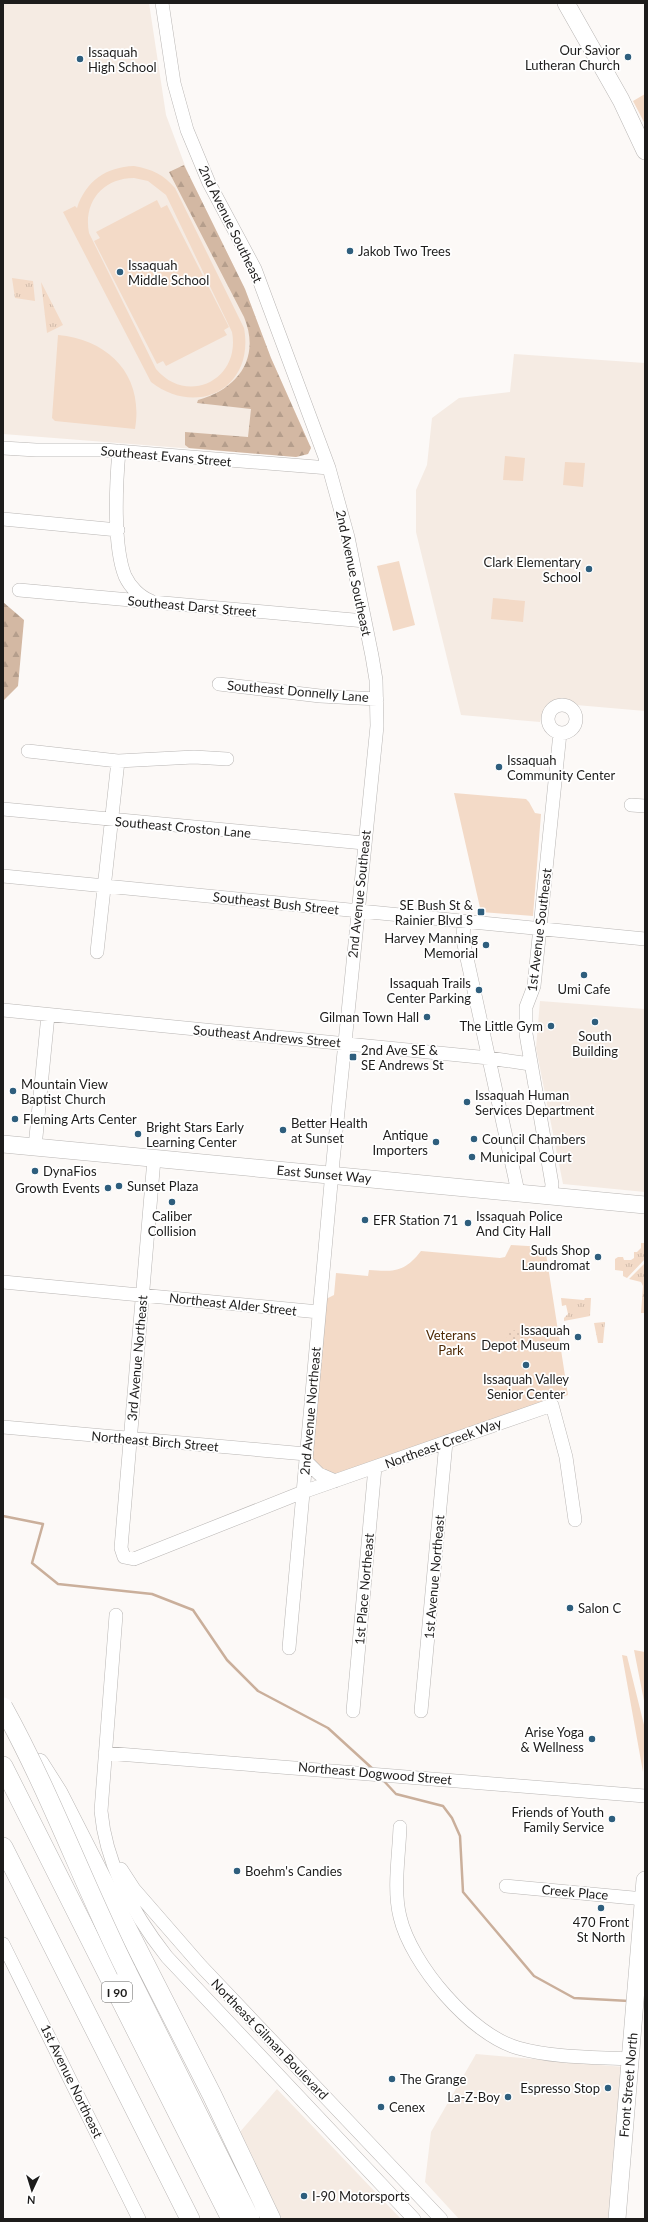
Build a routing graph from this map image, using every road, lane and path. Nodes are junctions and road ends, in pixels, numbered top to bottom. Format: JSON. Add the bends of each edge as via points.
{"nodes":[{"id":1,"x":162,"y":3,"type":"edge"},
{"id":2,"x":566,"y":3,"type":"edge"},
{"id":3,"x":645,"y":151,"type":"edge"},
{"id":4,"x":3,"y":448,"type":"edge"},
{"id":5,"x":119,"y":451,"type":"junction"},
{"id":6,"x":329,"y":468,"type":"junction"},
{"id":7,"x":3,"y":519,"type":"edge"},
{"id":8,"x":118,"y":530,"type":"junction"},
{"id":9,"x":19,"y":590,"type":"dead end"},
{"id":10,"x":160,"y":603,"type":"junction"},
{"id":11,"x":365,"y":621,"type":"junction"},
{"id":12,"x":219,"y":684,"type":"dead end"},
{"id":13,"x":377,"y":699,"type":"junction"},
{"id":14,"x":560,"y":733,"type":"dead end"},
{"id":15,"x":28,"y":751,"type":"dead end"},
{"id":16,"x":227,"y":759,"type":"dead end"},
{"id":17,"x":118,"y":761,"type":"junction"},
{"id":18,"x":631,"y":805,"type":"dead end"},
{"id":19,"x":645,"y":806,"type":"edge"},
{"id":20,"x":3,"y":809,"type":"edge"},
{"id":21,"x":111,"y":820,"type":"junction"},
{"id":22,"x":364,"y":843,"type":"junction"},
{"id":23,"x":3,"y":876,"type":"edge"},
{"id":24,"x":105,"y":886,"type":"junction"},
{"id":25,"x":357,"y":911,"type":"junction"},
{"id":26,"x":464,"y":921,"type":"junction"},
{"id":27,"x":540,"y":929,"type":"junction"},
{"id":28,"x":645,"y":939,"type":"edge"},
{"id":29,"x":97,"y":952,"type":"dead end"},
{"id":30,"x":3,"y":1010,"type":"edge"},
{"id":31,"x":48,"y":1015,"type":"junction"},
{"id":32,"x":344,"y":1043,"type":"junction"},
{"id":33,"x":490,"y":1058,"type":"junction"},
{"id":34,"x":530,"y":1064,"type":"junction"},
{"id":35,"x":3,"y":1144,"type":"edge"},
{"id":36,"x":35,"y":1147,"type":"junction"},
{"id":37,"x":154,"y":1159,"type":"junction"},
{"id":38,"x":331,"y":1174,"type":"junction"},
{"id":39,"x":518,"y":1192,"type":"junction"},
{"id":40,"x":551,"y":1196,"type":"junction"},
{"id":41,"x":645,"y":1205,"type":"edge"},
{"id":42,"x":3,"y":1282,"type":"edge"},
{"id":43,"x":142,"y":1295,"type":"junction"},
{"id":44,"x":319,"y":1312,"type":"junction"},
{"id":45,"x":3,"y":1427,"type":"edge"},
{"id":46,"x":130,"y":1439,"type":"junction"},
{"id":47,"x":446,"y":1442,"type":"junction"},
{"id":48,"x":306,"y":1458,"type":"junction"},
{"id":49,"x":375,"y":1467,"type":"junction"},
{"id":50,"x":335,"y":1481,"type":"junction"},
{"id":51,"x":303,"y":1492,"type":"junction"},
{"id":52,"x":575,"y":1520,"type":"dead end"},
{"id":53,"x":124,"y":1557,"type":"joint"},
{"id":54,"x":116,"y":1615,"type":"dead end"},
{"id":55,"x":289,"y":1648,"type":"dead end"},
{"id":56,"x":3,"y":1708,"type":"edge"},
{"id":57,"x":353,"y":1711,"type":"dead end"},
{"id":58,"x":421,"y":1711,"type":"dead end"},
{"id":59,"x":105,"y":1753,"type":"junction"},
{"id":60,"x":3,"y":1766,"type":"edge"},
{"id":61,"x":645,"y":1796,"type":"edge"},
{"id":62,"x":400,"y":1826,"type":"dead end"},
{"id":63,"x":3,"y":1847,"type":"edge"},
{"id":64,"x":110,"y":1850,"type":"junction"},
{"id":65,"x":645,"y":1880,"type":"edge"},
{"id":66,"x":506,"y":1886,"type":"dead end"},
{"id":67,"x":644,"y":1899,"type":"junction"},
{"id":68,"x":3,"y":1944,"type":"edge"},
{"id":69,"x":201,"y":1966,"type":"junction"},
{"id":70,"x":188,"y":1980,"type":"junction"},
{"id":71,"x":630,"y":2059,"type":"junction"},
{"id":72,"x":401,"y":2176,"type":"junction"},
{"id":73,"x":387,"y":2189,"type":"junction"},
{"id":74,"x":140,"y":2219,"type":"edge"},
{"id":75,"x":190,"y":2219,"type":"edge"},
{"id":76,"x":231,"y":2219,"type":"edge"},
{"id":77,"x":250,"y":2219,"type":"edge"},
{"id":78,"x":271,"y":2219,"type":"edge"},
{"id":79,"x":414,"y":2219,"type":"edge"},
{"id":80,"x":441,"y":2219,"type":"edge"},
{"id":81,"x":617,"y":2219,"type":"edge"}],
"edges":[{"from":1,"to":6,"type":"street","name":"2nd Avenue Southeast","via":[[174,83],[187,130],[209,183],[251,261]]},
{"from":2,"to":3,"type":"main road","via":[[621,100]]},
{"from":4,"to":5,"type":"street","name":"Southeast Evans Street"},
{"from":5,"to":6,"type":"street","name":"Southeast Evans Street"},
{"from":5,"to":8,"type":"street"},
{"from":6,"to":11,"type":"street","name":"2nd Avenue Southeast","via":[[348,538]]},
{"from":7,"to":8,"type":"street"},
{"from":8,"to":10,"type":"street","via":[[123,570],[127,579],[142,596]]},
{"from":9,"to":10,"type":"street","name":"Southeast Darst Street"},
{"from":10,"to":11,"type":"street","name":"Southeast Darst Street"},
{"from":11,"to":13,"type":"street","name":"2nd Avenue Southeast"},
{"from":12,"to":13,"type":"street","name":"Southeast Donnelly Lane","via":[[320,696]]},
{"from":13,"to":22,"type":"street","name":"2nd Avenue Southeast","via":[[377,726]]},
{"from":14,"to":27,"type":"street","name":"1st Avenue Southeast"},
{"from":15,"to":17,"type":"street"},
{"from":16,"to":17,"type":"street","via":[[194,757]]},
{"from":17,"to":21,"type":"street"},
{"from":18,"to":19,"type":"street"},
{"from":20,"to":21,"type":"street","name":"Southeast Croston Lane"},
{"from":21,"to":22,"type":"street","name":"Southeast Croston Lane"},
{"from":21,"to":24,"type":"street"},
{"from":22,"to":25,"type":"street","name":"2nd Avenue Southeast"},
{"from":23,"to":24,"type":"street","name":"Southeast Bush Street"},
{"from":24,"to":25,"type":"street","name":"Southeast Bush Street"},
{"from":24,"to":29,"type":"street"},
{"from":25,"to":26,"type":"street","name":"Southeast Bush Street"},
{"from":25,"to":32,"type":"street","name":"2nd Avenue Southeast"},
{"from":26,"to":27,"type":"street","name":"Southeast Bush Street"},
{"from":26,"to":33,"type":"street","via":[[463,940]]},
{"from":27,"to":28,"type":"street","name":"Southeast Bush Street"},
{"from":27,"to":34,"type":"street","name":"1st Avenue Southeast","via":[[534,992],[526,1007],[525,1018]]},
{"from":30,"to":31,"type":"street","name":"Southeast Andrews Street"},
{"from":31,"to":32,"type":"street","name":"Southeast Andrews Street"},
{"from":31,"to":36,"type":"street"},
{"from":32,"to":33,"type":"street","name":"Southeast Andrews Street"},
{"from":32,"to":38,"type":"street","name":"2nd Avenue Southeast"},
{"from":33,"to":34,"type":"street","name":"Southeast Andrews Street"},
{"from":33,"to":39,"type":"street"},
{"from":34,"to":40,"type":"street","name":"1st Avenue Southeast","via":[[552,1184]]},
{"from":35,"to":36,"type":"main road","name":"East Sunset Way"},
{"from":36,"to":37,"type":"main road","name":"East Sunset Way"},
{"from":37,"to":38,"type":"main road","name":"East Sunset Way"},
{"from":37,"to":43,"type":"street","name":"3rd Avenue Northeast"},
{"from":38,"to":39,"type":"main road","name":"East Sunset Way"},
{"from":38,"to":44,"type":"street","name":"2nd Avenue Northeast"},
{"from":39,"to":40,"type":"main road","name":"East Sunset Way"},
{"from":40,"to":41,"type":"main road","name":"East Sunset Way"},
{"from":42,"to":43,"type":"street","name":"Northeast Alder Street"},
{"from":43,"to":44,"type":"street","name":"Northeast Alder Street"},
{"from":43,"to":46,"type":"street","name":"3rd Avenue Northeast"},
{"from":44,"to":48,"type":"street","name":"2nd Avenue Northeast"},
{"from":45,"to":46,"type":"street","name":"Northeast Birch Street"},
{"from":46,"to":48,"type":"street","name":"Northeast Birch Street"},
{"from":46,"to":53,"type":"street","name":"3rd Avenue Northeast","via":[[121,1548]]},
{"from":47,"to":49,"type":"street","name":"Northeast Creek Way"},
{"from":47,"to":52,"type":"street","name":"Northeast Creek Way","via":[[552,1405],[566,1458]]},
{"from":47,"to":58,"type":"street","name":"1st Avenue Northeast"},
{"from":48,"to":50,"type":"street","via":[[319,1474]]},
{"from":48,"to":51,"type":"street","name":"2nd Avenue Northeast"},
{"from":49,"to":50,"type":"street","name":"Northeast Creek Way"},
{"from":49,"to":57,"type":"street","name":"1st Place Northeast"},
{"from":50,"to":51,"type":"street","name":"Northeast Creek Way"},
{"from":51,"to":53,"type":"street","name":"Northeast Creek Way","via":[[134,1559]]},
{"from":51,"to":55,"type":"street","name":"2nd Avenue Northeast"},
{"from":54,"to":59,"type":"street"},
{"from":56,"to":77,"type":"highway","bridge":true,"via":[[42,1781],[126,1970]]},
{"from":56,"to":78,"type":"highway","via":[[58,1793],[212,2095]]},
{"from":59,"to":61,"type":"street","name":"Northeast Dogwood Street"},
{"from":59,"to":64,"type":"street","name":"Northeast Gilman Boulevard","via":[[101,1810]]},
{"from":60,"to":76,"type":"highway","number":"I 90"},
{"from":62,"to":71,"type":"street","via":[[397,1890],[404,1932],[415,1955],[437,1984],[473,2023],[499,2041],[535,2052]]},
{"from":63,"to":75,"type":"highway","number":"I 90"},
{"from":64,"to":69,"type":"street","name":"Northeast Gilman Boulevard","via":[[134,1889]]},
{"from":64,"to":70,"type":"street","name":"Northeast Gilman Boulevard","via":[[119,1881],[139,1918],[155,1942]]},
{"from":65,"to":67,"type":"main road","name":"Front Street North"},
{"from":66,"to":67,"type":"street","name":"Creek Place"},
{"from":67,"to":71,"type":"main road","name":"Front Street North"},
{"from":68,"to":74,"type":"street","name":"1st Avenue Northeast"},
{"from":69,"to":70,"type":"street"},
{"from":69,"to":72,"type":"street","name":"Northeast Gilman Boulevard"},
{"from":70,"to":73,"type":"street","name":"Northeast Gilman Boulevard"},
{"from":71,"to":81,"type":"main road","name":"Front Street North"},
{"from":72,"to":73,"type":"street"},
{"from":72,"to":80,"type":"street","name":"Northeast Gilman Boulevard"},
{"from":73,"to":79,"type":"street","name":"Northeast Gilman Boulevard"}]}
